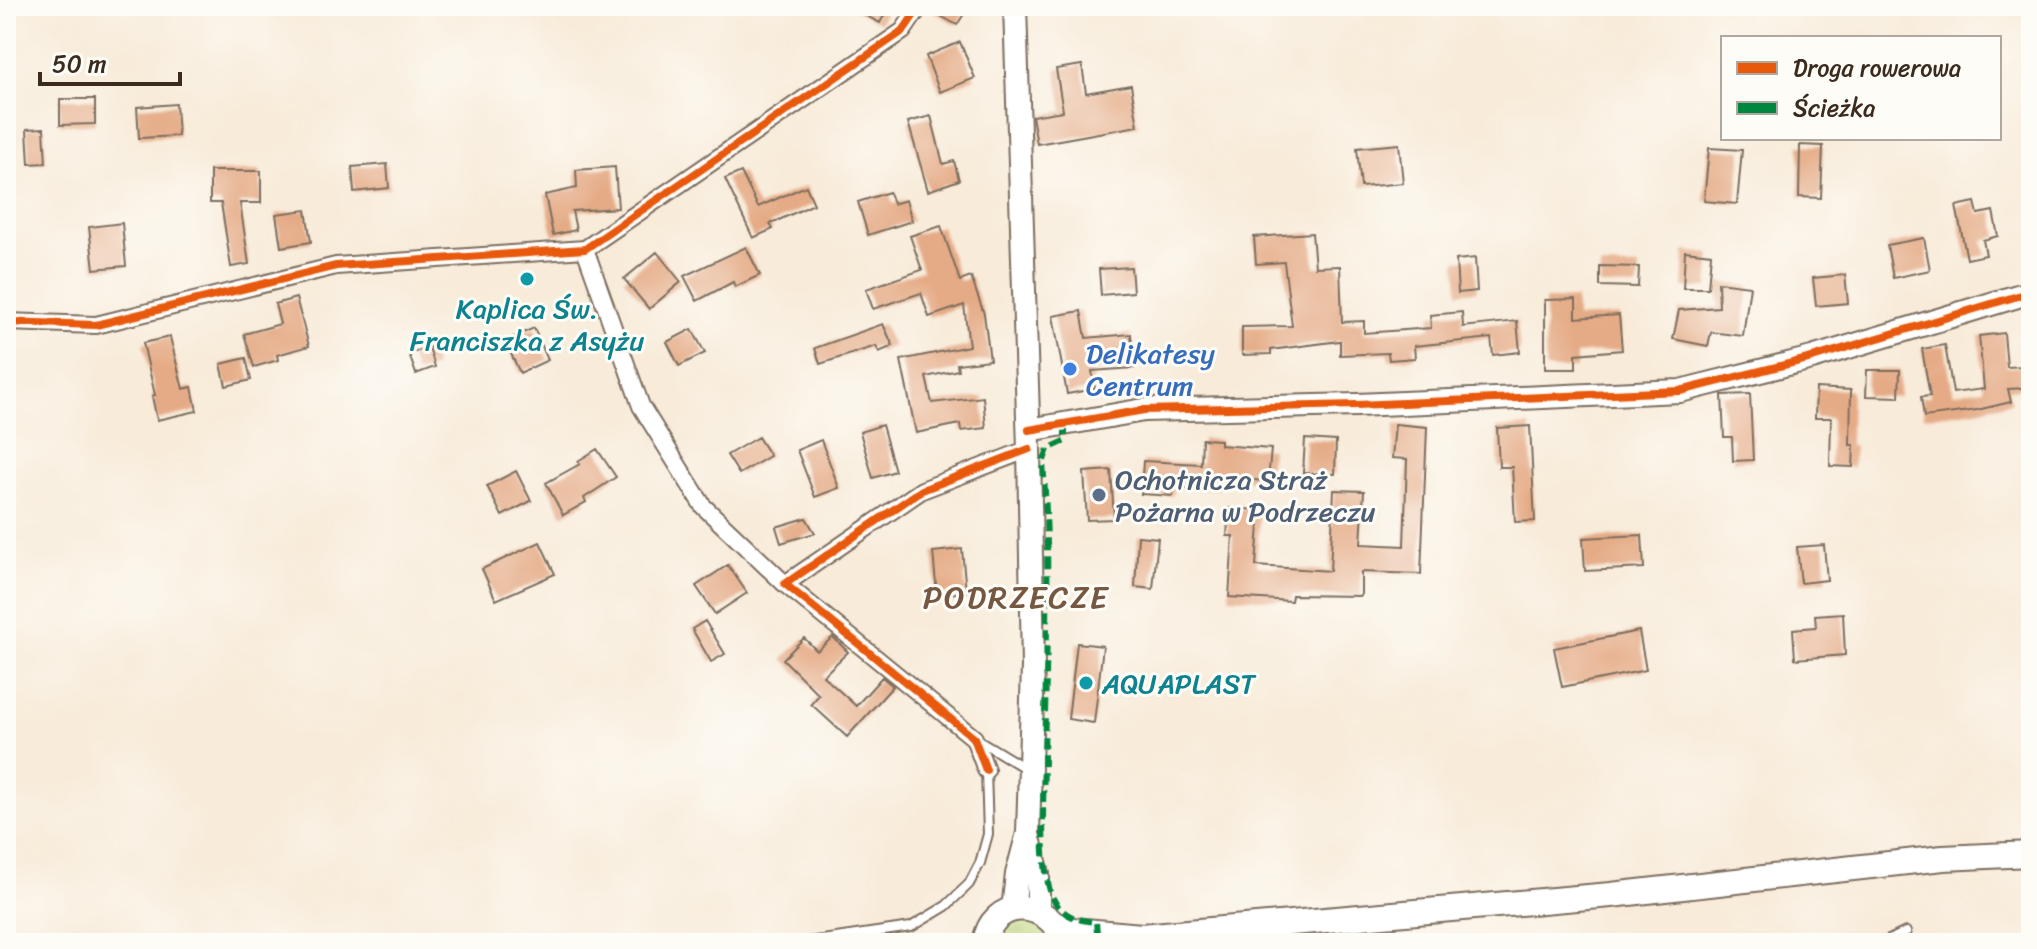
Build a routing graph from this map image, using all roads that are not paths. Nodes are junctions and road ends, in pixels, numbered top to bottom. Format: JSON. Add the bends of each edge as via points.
{"nodes":[{"id":1,"x":920,"y":6,"type":"edge"},
{"id":2,"x":1015,"y":6,"type":"edge"},
{"id":3,"x":585,"y":249,"type":"junction"},
{"id":4,"x":2031,"y":292,"type":"edge"},
{"id":5,"x":6,"y":322,"type":"edge"},
{"id":6,"x":1029,"y":440,"type":"junction"},
{"id":7,"x":785,"y":584,"type":"junction"},
{"id":8,"x":974,"y":738,"type":"junction"},
{"id":9,"x":986,"y":770,"type":"joint"},
{"id":10,"x":1031,"y":772,"type":"junction"},
{"id":11,"x":1028,"y":833,"type":"junction"},
{"id":12,"x":2031,"y":854,"type":"edge"},
{"id":13,"x":1013,"y":910,"type":"junction"},
{"id":14,"x":1052,"y":926,"type":"edge"},
{"id":15,"x":1906,"y":932,"type":"dead end"},
{"id":16,"x":1142,"y":936,"type":"junction"},
{"id":17,"x":980,"y":941,"type":"edge"},
{"id":18,"x":802,"y":943,"type":"edge"},
{"id":19,"x":1116,"y":943,"type":"edge"},
{"id":20,"x":1883,"y":943,"type":"edge"}],
"edges":[{"from":1,"to":3,"type":"street","via":[[903,31]]},
{"from":2,"to":6,"type":"street"},
{"from":3,"to":5,"type":"street","via":[[336,266],[96,325]]},
{"from":3,"to":7,"type":"street","via":[[641,406],[703,506]]},
{"from":4,"to":6,"type":"street","via":[[1812,358],[1680,391],[1144,410]]},
{"from":6,"to":7,"type":"street","via":[[922,490]]},
{"from":6,"to":10,"type":"street"},
{"from":7,"to":8,"type":"street"},
{"from":8,"to":9,"type":"street"},
{"from":8,"to":10,"type":"lane"},
{"from":9,"to":18,"type":"lane","via":[[988,834],[980,863],[969,884],[946,906],[911,927]]},
{"from":10,"to":11,"type":"street"},
{"from":11,"to":13,"type":"street"},
{"from":11,"to":14,"type":"street"},
{"from":12,"to":16,"type":"main road","via":[[1943,858],[1611,895]]},
{"from":13,"to":14,"type":"main road"},
{"from":13,"to":17,"type":"main road","via":[[1001,915]]},
{"from":14,"to":16,"type":"main road"},
{"from":15,"to":20,"type":"lane"},
{"from":16,"to":19,"type":"main road"}]}
